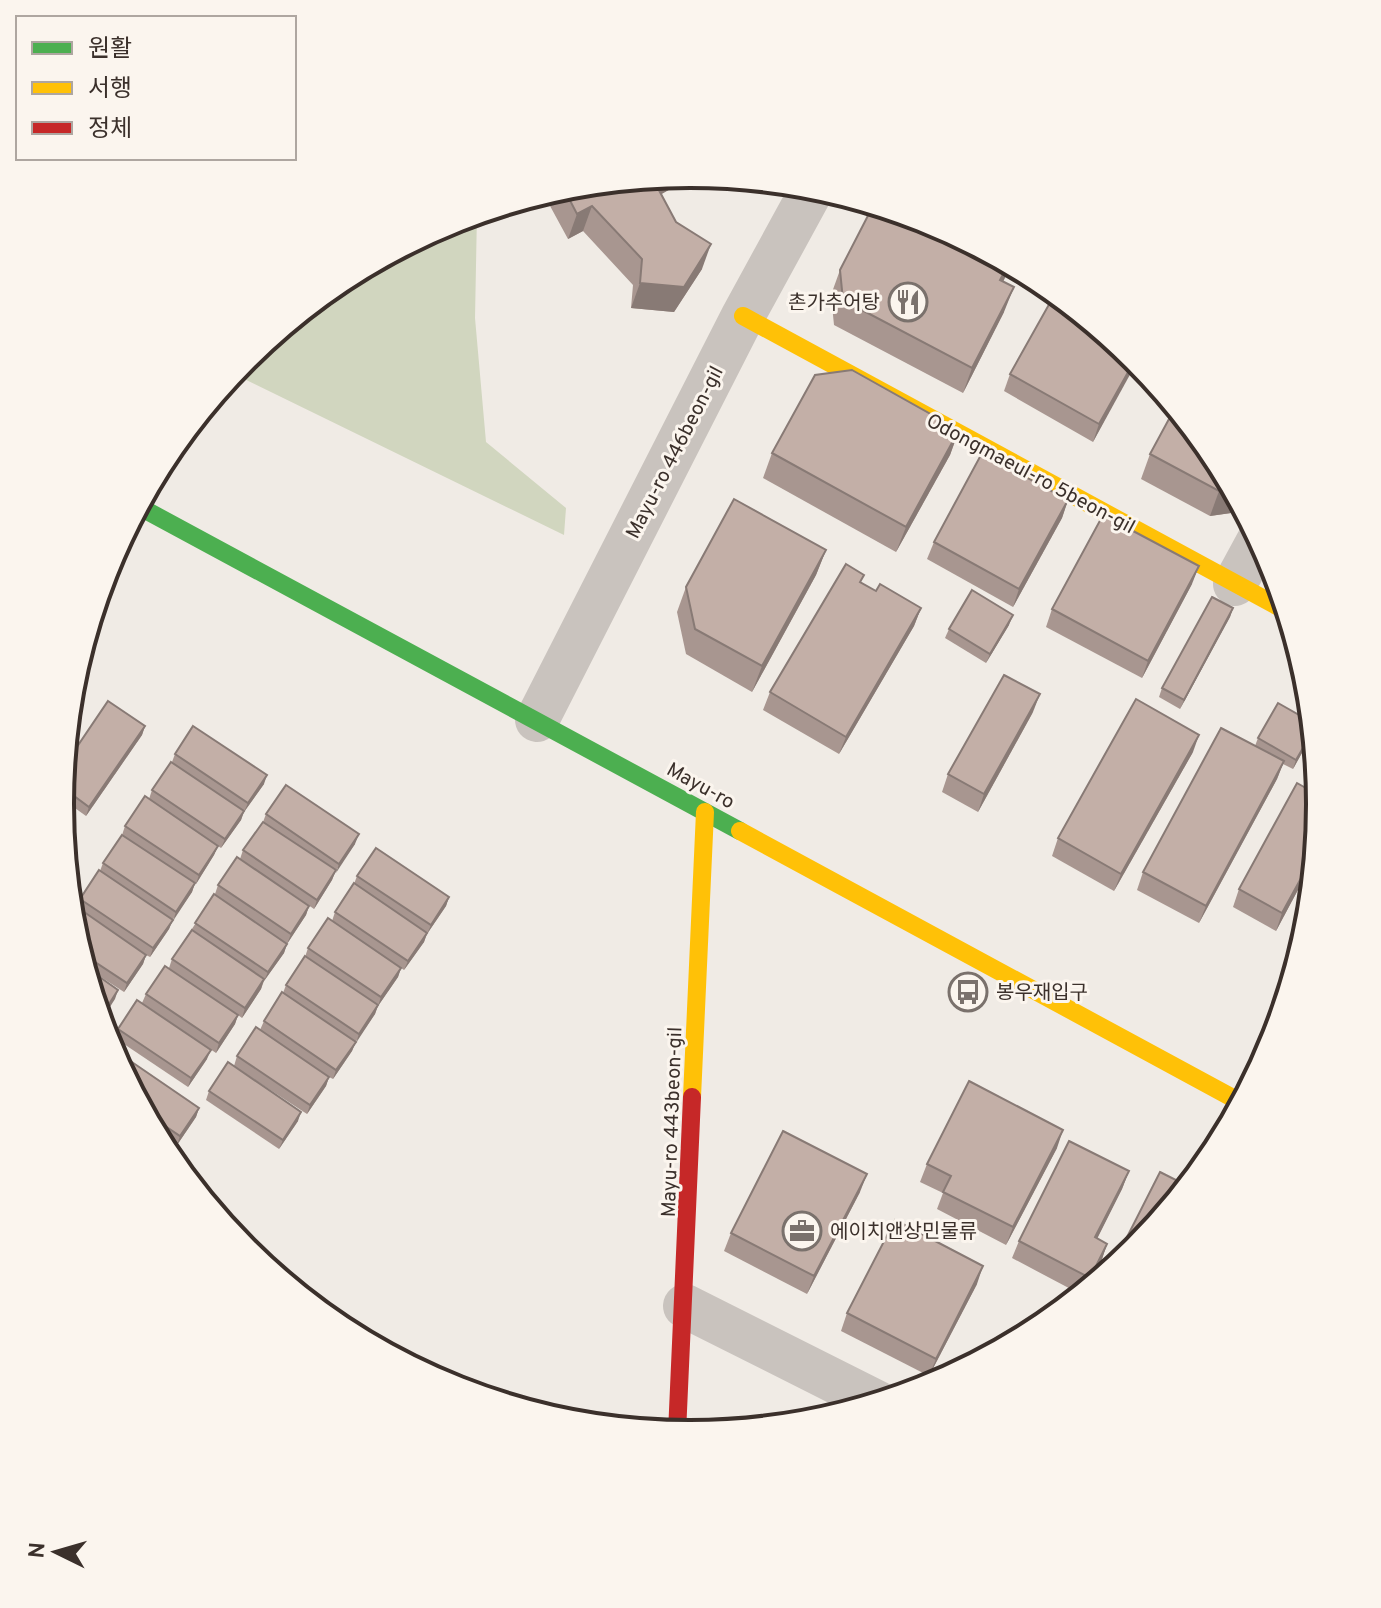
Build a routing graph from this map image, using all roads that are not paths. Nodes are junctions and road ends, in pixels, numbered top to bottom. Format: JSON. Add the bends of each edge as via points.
{"nodes":[{"id":1,"x":807,"y":198,"type":"edge"},
{"id":2,"x":743,"y":316,"type":"junction"},
{"id":3,"x":149,"y":512,"type":"edge"},
{"id":4,"x":1253,"y":552,"type":"edge"},
{"id":5,"x":1235,"y":584,"type":"junction"},
{"id":6,"x":1273,"y":604,"type":"edge"},
{"id":7,"x":537,"y":720,"type":"junction"},
{"id":8,"x":705,"y":812,"type":"junction"},
{"id":9,"x":1232,"y":1098,"type":"edge"},
{"id":10,"x":685,"y":1306,"type":"junction"},
{"id":11,"x":863,"y":1395,"type":"edge"},
{"id":12,"x":678,"y":1420,"type":"edge"}],
"edges":[{"from":1,"to":2,"type":"street","name":"Mayu-ro 446beon-gil"},
{"from":2,"to":5,"type":"main road","name":"Odongmaeul-ro 5beon-gil"},
{"from":2,"to":7,"type":"street","name":"Mayu-ro 446beon-gil"},
{"from":3,"to":7,"type":"main road","name":"Mayu-ro"},
{"from":4,"to":5,"type":"street"},
{"from":5,"to":6,"type":"main road","name":"Odongmaeul-ro 5beon-gil"},
{"from":7,"to":8,"type":"main road","name":"Mayu-ro"},
{"from":8,"to":9,"type":"main road","name":"Mayu-ro"},
{"from":8,"to":10,"type":"main road","name":"Mayu-ro 443beon-gil"},
{"from":10,"to":11,"type":"street"},
{"from":10,"to":12,"type":"main road","name":"Mayu-ro 443beon-gil"}]}
